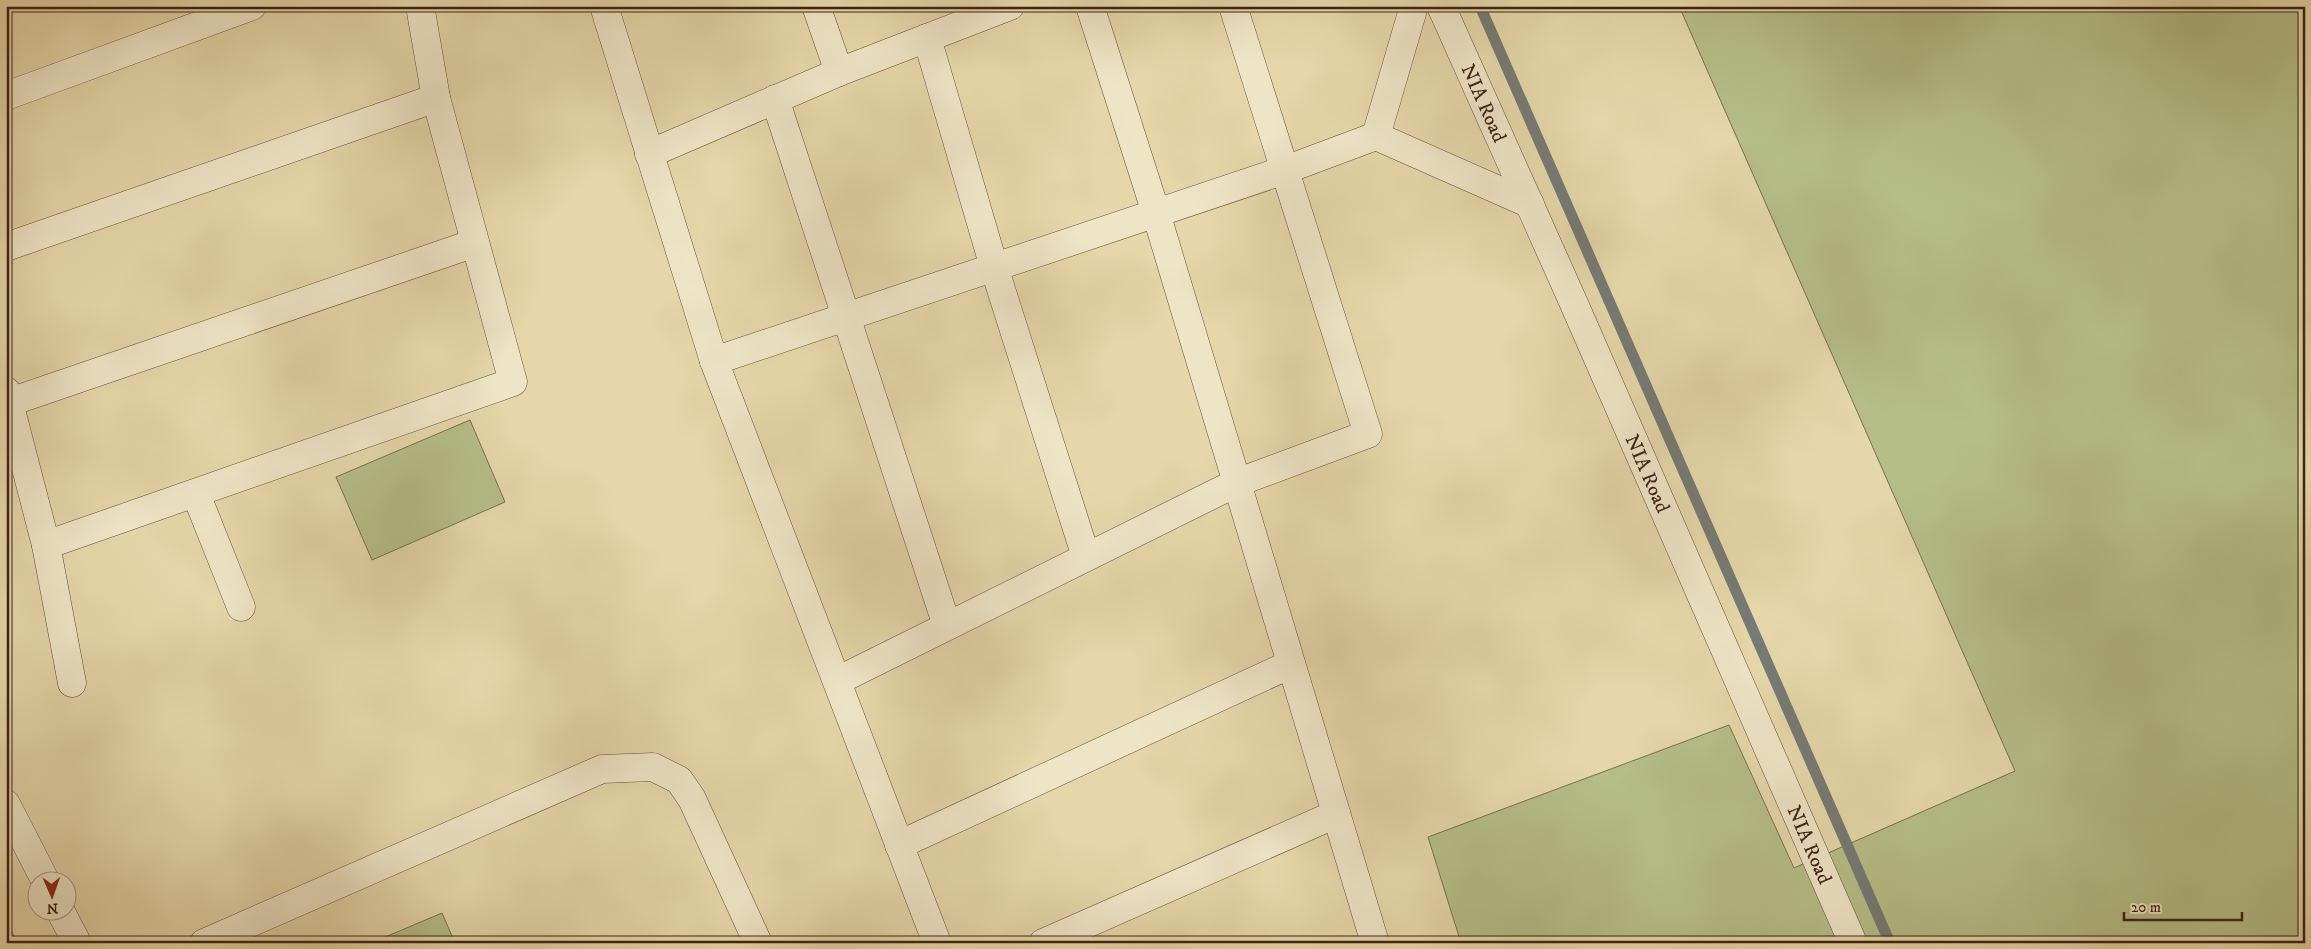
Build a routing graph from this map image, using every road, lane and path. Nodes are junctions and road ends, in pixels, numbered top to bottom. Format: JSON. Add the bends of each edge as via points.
{"nodes":[{"id":1,"x":252,"y":6,"type":"edge"},
{"id":2,"x":420,"y":6,"type":"edge"},
{"id":3,"x":605,"y":6,"type":"edge"},
{"id":4,"x":816,"y":6,"type":"edge"},
{"id":5,"x":1010,"y":6,"type":"edge"},
{"id":6,"x":1090,"y":6,"type":"edge"},
{"id":7,"x":1233,"y":6,"type":"edge"},
{"id":8,"x":1414,"y":6,"type":"edge"},
{"id":9,"x":1441,"y":6,"type":"edge"},
{"id":10,"x":926,"y":38,"type":"junction"},
{"id":11,"x":839,"y":72,"type":"junction"},
{"id":12,"x":6,"y":96,"type":"edge"},
{"id":13,"x":436,"y":98,"type":"junction"},
{"id":14,"x":775,"y":99,"type":"junction"},
{"id":15,"x":1376,"y":136,"type":"junction"},
{"id":16,"x":649,"y":154,"type":"junction"},
{"id":17,"x":1285,"y":170,"type":"junction"},
{"id":18,"x":1530,"y":204,"type":"junction"},
{"id":19,"x":1156,"y":213,"type":"junction"},
{"id":20,"x":475,"y":243,"type":"junction"},
{"id":21,"x":6,"y":247,"type":"edge"},
{"id":22,"x":994,"y":267,"type":"junction"},
{"id":23,"x":846,"y":317,"type":"junction"},
{"id":24,"x":714,"y":361,"type":"junction"},
{"id":25,"x":8,"y":397,"type":"edge"},
{"id":26,"x":1236,"y":483,"type":"junction"},
{"id":27,"x":196,"y":494,"type":"junction"},
{"id":28,"x":46,"y":545,"type":"junction"},
{"id":29,"x":1086,"y":557,"type":"junction"},
{"id":30,"x":242,"y":607,"type":"dead end"},
{"id":31,"x":947,"y":626,"type":"junction"},
{"id":32,"x":1291,"y":664,"type":"junction"},
{"id":33,"x":837,"y":681,"type":"junction"},
{"id":34,"x":72,"y":683,"type":"dead end"},
{"id":35,"x":6,"y":804,"type":"edge"},
{"id":36,"x":1336,"y":814,"type":"junction"},
{"id":37,"x":899,"y":845,"type":"junction"},
{"id":38,"x":41,"y":872,"type":"edge"},
{"id":39,"x":66,"y":922,"type":"edge"},
{"id":40,"x":77,"y":943,"type":"edge"},
{"id":41,"x":204,"y":943,"type":"edge"},
{"id":42,"x":758,"y":943,"type":"edge"},
{"id":43,"x":936,"y":943,"type":"edge"},
{"id":44,"x":1043,"y":943,"type":"edge"},
{"id":45,"x":1375,"y":943,"type":"edge"},
{"id":46,"x":1852,"y":943,"type":"edge"}],
"edges":[{"from":1,"to":12,"type":"street"},
{"from":2,"to":13,"type":"street"},
{"from":3,"to":16,"type":"street"},
{"from":4,"to":11,"type":"street"},
{"from":5,"to":10,"type":"street"},
{"from":6,"to":19,"type":"street"},
{"from":7,"to":17,"type":"street"},
{"from":8,"to":15,"type":"street"},
{"from":9,"to":18,"type":"street","name":"NIA Road"},
{"from":10,"to":11,"type":"street"},
{"from":10,"to":22,"type":"street"},
{"from":11,"to":14,"type":"street"},
{"from":13,"to":20,"type":"street"},
{"from":13,"to":21,"type":"street"},
{"from":14,"to":16,"type":"street"},
{"from":14,"to":23,"type":"street"},
{"from":15,"to":17,"type":"street"},
{"from":15,"to":18,"type":"street"},
{"from":16,"to":24,"type":"street"},
{"from":17,"to":19,"type":"street"},
{"from":17,"to":26,"type":"street","via":[[1368,434]]},
{"from":18,"to":46,"type":"street","name":"NIA Road"},
{"from":19,"to":22,"type":"street"},
{"from":19,"to":26,"type":"street"},
{"from":20,"to":25,"type":"street"},
{"from":20,"to":27,"type":"street","via":[[512,382]]},
{"from":22,"to":23,"type":"street"},
{"from":22,"to":29,"type":"street"},
{"from":23,"to":24,"type":"street"},
{"from":23,"to":31,"type":"street"},
{"from":24,"to":33,"type":"street"},
{"from":25,"to":28,"type":"street"},
{"from":26,"to":29,"type":"street"},
{"from":26,"to":32,"type":"street"},
{"from":27,"to":28,"type":"street"},
{"from":27,"to":30,"type":"street"},
{"from":28,"to":34,"type":"street"},
{"from":29,"to":31,"type":"street"},
{"from":31,"to":33,"type":"street"},
{"from":32,"to":36,"type":"street"},
{"from":32,"to":37,"type":"street"},
{"from":33,"to":37,"type":"street"},
{"from":35,"to":38,"type":"street"},
{"from":36,"to":44,"type":"street"},
{"from":36,"to":45,"type":"street"},
{"from":37,"to":43,"type":"street"},
{"from":39,"to":40,"type":"street"},
{"from":41,"to":42,"type":"street","via":[[602,769],[653,767],[679,780],[692,800]]}]}
